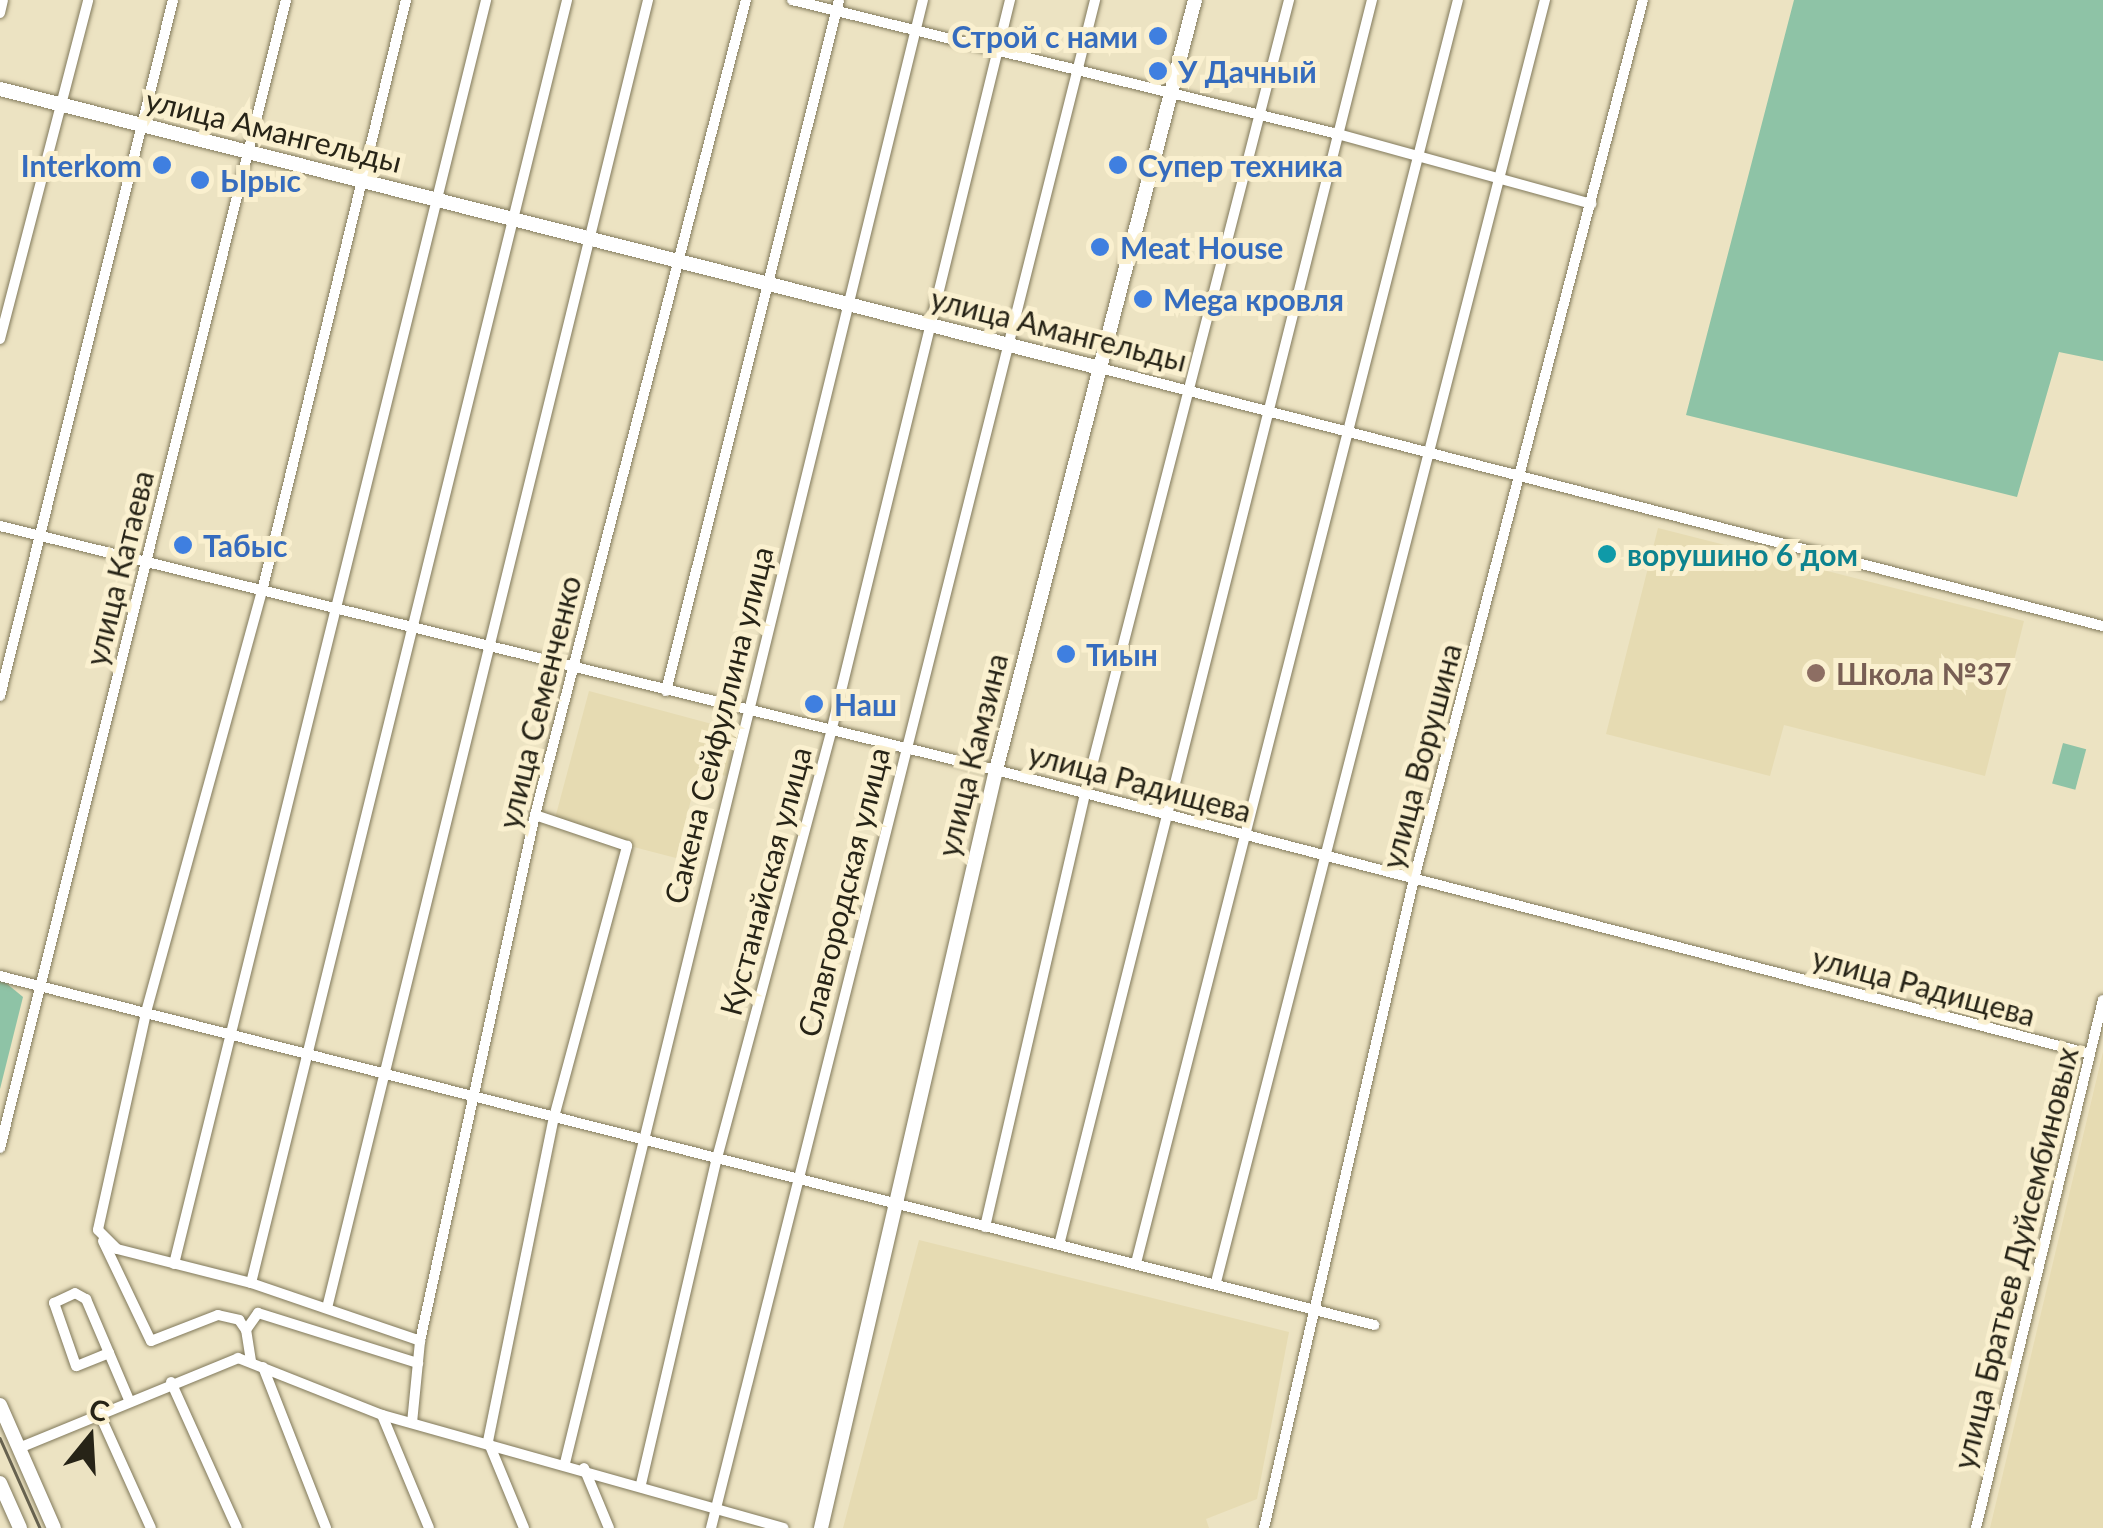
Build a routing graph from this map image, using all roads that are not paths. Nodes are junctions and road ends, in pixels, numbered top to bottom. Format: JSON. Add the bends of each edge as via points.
{"nodes":[{"id":1,"x":3,"y":0,"type":"edge"},
{"id":2,"x":88,"y":0,"type":"edge"},
{"id":3,"x":173,"y":0,"type":"edge"},
{"id":4,"x":286,"y":0,"type":"edge"},
{"id":5,"x":406,"y":0,"type":"edge"},
{"id":6,"x":486,"y":0,"type":"edge"},
{"id":7,"x":567,"y":0,"type":"edge"},
{"id":8,"x":648,"y":0,"type":"edge"},
{"id":9,"x":746,"y":0,"type":"edge"},
{"id":10,"x":792,"y":0,"type":"edge"},
{"id":11,"x":922,"y":0,"type":"edge"},
{"id":12,"x":1010,"y":0,"type":"edge"},
{"id":13,"x":1095,"y":0,"type":"edge"},
{"id":14,"x":1195,"y":0,"type":"edge"},
{"id":15,"x":1289,"y":0,"type":"edge"},
{"id":16,"x":1372,"y":0,"type":"edge"},
{"id":17,"x":1458,"y":0,"type":"edge"},
{"id":18,"x":1545,"y":0,"type":"edge"},
{"id":19,"x":1643,"y":0,"type":"edge"},
{"id":20,"x":837,"y":5,"type":"edge"},
{"id":21,"x":0,"y":13,"type":"edge"},
{"id":22,"x":914,"y":30,"type":"junction"},
{"id":23,"x":998,"y":50,"type":"junction"},
{"id":24,"x":1077,"y":70,"type":"junction"},
{"id":25,"x":0,"y":90,"type":"edge"},
{"id":26,"x":1170,"y":92,"type":"junction"},
{"id":27,"x":57,"y":104,"type":"junction"},
{"id":28,"x":1258,"y":114,"type":"junction"},
{"id":29,"x":138,"y":124,"type":"junction"},
{"id":30,"x":1334,"y":132,"type":"junction"},
{"id":31,"x":247,"y":152,"type":"junction"},
{"id":32,"x":1417,"y":157,"type":"junction"},
{"id":33,"x":1498,"y":179,"type":"junction"},
{"id":34,"x":360,"y":180,"type":"junction"},
{"id":35,"x":438,"y":200,"type":"junction"},
{"id":36,"x":1591,"y":204,"type":"junction"},
{"id":37,"x":514,"y":219,"type":"junction"},
{"id":38,"x":590,"y":238,"type":"junction"},
{"id":39,"x":678,"y":261,"type":"junction"},
{"id":40,"x":766,"y":283,"type":"junction"},
{"id":41,"x":849,"y":304,"type":"junction"},
{"id":42,"x":928,"y":322,"type":"junction"},
{"id":43,"x":0,"y":339,"type":"edge"},
{"id":44,"x":1008,"y":345,"type":"junction"},
{"id":45,"x":1100,"y":368,"type":"junction"},
{"id":46,"x":1189,"y":390,"type":"junction"},
{"id":47,"x":1270,"y":410,"type":"junction"},
{"id":48,"x":1348,"y":429,"type":"junction"},
{"id":49,"x":1427,"y":448,"type":"junction"},
{"id":50,"x":1521,"y":472,"type":"junction"},
{"id":51,"x":0,"y":526,"type":"edge"},
{"id":52,"x":37,"y":535,"type":"junction"},
{"id":53,"x":147,"y":562,"type":"junction"},
{"id":54,"x":262,"y":591,"type":"junction"},
{"id":55,"x":340,"y":610,"type":"junction"},
{"id":56,"x":2103,"y":626,"type":"edge"},
{"id":57,"x":409,"y":628,"type":"junction"},
{"id":58,"x":485,"y":646,"type":"junction"},
{"id":59,"x":573,"y":668,"type":"junction"},
{"id":60,"x":666,"y":692,"type":"junction"},
{"id":61,"x":0,"y":696,"type":"edge"},
{"id":62,"x":746,"y":712,"type":"junction"},
{"id":63,"x":832,"y":732,"type":"junction"},
{"id":64,"x":905,"y":751,"type":"junction"},
{"id":65,"x":996,"y":770,"type":"junction"},
{"id":66,"x":1085,"y":793,"type":"junction"},
{"id":67,"x":1163,"y":814,"type":"junction"},
{"id":68,"x":535,"y":815,"type":"junction"},
{"id":69,"x":1244,"y":835,"type":"junction"},
{"id":70,"x":1323,"y":855,"type":"junction"},
{"id":71,"x":1414,"y":879,"type":"junction"},
{"id":72,"x":0,"y":976,"type":"edge"},
{"id":73,"x":39,"y":986,"type":"junction"},
{"id":74,"x":2103,"y":1000,"type":"edge"},
{"id":75,"x":146,"y":1013,"type":"junction"},
{"id":76,"x":230,"y":1036,"type":"junction"},
{"id":77,"x":2090,"y":1054,"type":"junction"},
{"id":78,"x":306,"y":1056,"type":"junction"},
{"id":79,"x":383,"y":1075,"type":"junction"},
{"id":80,"x":474,"y":1099,"type":"junction"},
{"id":81,"x":554,"y":1117,"type":"junction"},
{"id":82,"x":643,"y":1140,"type":"junction"},
{"id":83,"x":0,"y":1148,"type":"edge"},
{"id":84,"x":716,"y":1158,"type":"junction"},
{"id":85,"x":796,"y":1178,"type":"junction"},
{"id":86,"x":892,"y":1203,"type":"junction"},
{"id":87,"x":986,"y":1227,"type":"junction"},
{"id":88,"x":102,"y":1238,"type":"junction"},
{"id":89,"x":1059,"y":1245,"type":"junction"},
{"id":90,"x":1136,"y":1263,"type":"junction"},
{"id":91,"x":174,"y":1264,"type":"junction"},
{"id":92,"x":1216,"y":1282,"type":"junction"},
{"id":93,"x":251,"y":1283,"type":"junction"},
{"id":94,"x":327,"y":1308,"type":"junction"},
{"id":95,"x":1315,"y":1310,"type":"junction"},
{"id":96,"x":1374,"y":1325,"type":"dead end"},
{"id":97,"x":246,"y":1330,"type":"junction"},
{"id":98,"x":420,"y":1341,"type":"junction"},
{"id":99,"x":109,"y":1353,"type":"junction"},
{"id":100,"x":251,"y":1361,"type":"junction"},
{"id":101,"x":418,"y":1363,"type":"junction"},
{"id":102,"x":263,"y":1368,"type":"junction"},
{"id":103,"x":171,"y":1382,"type":"junction"},
{"id":104,"x":129,"y":1400,"type":"junction"},
{"id":105,"x":0,"y":1404,"type":"edge"},
{"id":106,"x":99,"y":1413,"type":"junction"},
{"id":107,"x":382,"y":1415,"type":"junction"},
{"id":108,"x":412,"y":1422,"type":"junction"},
{"id":109,"x":488,"y":1441,"type":"junction"},
{"id":110,"x":19,"y":1448,"type":"junction"},
{"id":111,"x":565,"y":1463,"type":"junction"},
{"id":112,"x":584,"y":1468,"type":"junction"},
{"id":113,"x":0,"y":1483,"type":"edge"},
{"id":114,"x":641,"y":1484,"type":"junction"},
{"id":115,"x":717,"y":1507,"type":"junction"},
{"id":116,"x":20,"y":1528,"type":"edge"},
{"id":117,"x":54,"y":1528,"type":"edge"},
{"id":118,"x":151,"y":1528,"type":"edge"},
{"id":119,"x":238,"y":1528,"type":"edge"},
{"id":120,"x":326,"y":1528,"type":"edge"},
{"id":121,"x":429,"y":1528,"type":"edge"},
{"id":122,"x":524,"y":1528,"type":"edge"},
{"id":123,"x":609,"y":1528,"type":"edge"},
{"id":124,"x":711,"y":1528,"type":"edge"},
{"id":125,"x":783,"y":1528,"type":"edge"},
{"id":126,"x":821,"y":1528,"type":"edge"},
{"id":127,"x":1264,"y":1528,"type":"edge"},
{"id":128,"x":1976,"y":1528,"type":"edge"}],
"edges":[{"from":1,"to":21,"type":"street"},
{"from":2,"to":27,"type":"street"},
{"from":3,"to":29,"type":"street"},
{"from":4,"to":31,"type":"street","name":"улица Катаева"},
{"from":5,"to":34,"type":"street"},
{"from":6,"to":35,"type":"street"},
{"from":7,"to":37,"type":"street"},
{"from":8,"to":38,"type":"street"},
{"from":9,"to":39,"type":"street","name":"улица Семенченко"},
{"from":10,"to":20,"type":"street"},
{"from":11,"to":22,"type":"street","name":"Сакена Сейфуллина улица"},
{"from":12,"to":23,"type":"street","name":"Кустанайская улица"},
{"from":13,"to":24,"type":"street","name":"Славгородская улица"},
{"from":14,"to":26,"type":"main road","name":"улица Камзина"},
{"from":15,"to":28,"type":"street"},
{"from":16,"to":30,"type":"street"},
{"from":17,"to":32,"type":"street"},
{"from":18,"to":33,"type":"street"},
{"from":19,"to":36,"type":"street","name":"улица Ворушина"},
{"from":20,"to":22,"type":"street"},
{"from":20,"to":40,"type":"street"},
{"from":22,"to":23,"type":"street"},
{"from":22,"to":41,"type":"street","name":"Сакена Сейфуллина улица"},
{"from":23,"to":24,"type":"street"},
{"from":23,"to":42,"type":"street","name":"Кустанайская улица"},
{"from":24,"to":26,"type":"street"},
{"from":24,"to":44,"type":"street","name":"Славгородская улица"},
{"from":25,"to":27,"type":"main road","name":"улица Амангельды"},
{"from":26,"to":28,"type":"street"},
{"from":26,"to":45,"type":"main road","name":"улица Камзина"},
{"from":27,"to":29,"type":"main road","name":"улица Амангельды"},
{"from":27,"to":43,"type":"street"},
{"from":28,"to":30,"type":"street"},
{"from":28,"to":46,"type":"street"},
{"from":29,"to":31,"type":"main road","name":"улица Амангельды"},
{"from":29,"to":52,"type":"street"},
{"from":30,"to":32,"type":"street"},
{"from":30,"to":47,"type":"street"},
{"from":31,"to":34,"type":"main road","name":"улица Амангельды"},
{"from":31,"to":53,"type":"street","name":"улица Катаева"},
{"from":32,"to":33,"type":"street"},
{"from":32,"to":48,"type":"street"},
{"from":33,"to":36,"type":"street"},
{"from":33,"to":49,"type":"street"},
{"from":34,"to":35,"type":"main road","name":"улица Амангельды"},
{"from":34,"to":54,"type":"street"},
{"from":35,"to":37,"type":"main road","name":"улица Амангельды"},
{"from":35,"to":55,"type":"street"},
{"from":36,"to":50,"type":"street","name":"улица Ворушина"},
{"from":37,"to":38,"type":"main road","name":"улица Амангельды"},
{"from":37,"to":57,"type":"street"},
{"from":38,"to":39,"type":"main road","name":"улица Амангельды"},
{"from":38,"to":58,"type":"street"},
{"from":39,"to":40,"type":"main road","name":"улица Амангельды"},
{"from":39,"to":59,"type":"street","name":"улица Семенченко"},
{"from":40,"to":41,"type":"main road","name":"улица Амангельды"},
{"from":40,"to":60,"type":"street"},
{"from":41,"to":42,"type":"main road","name":"улица Амангельды"},
{"from":41,"to":62,"type":"street","name":"Сакена Сейфуллина улица"},
{"from":42,"to":44,"type":"main road","name":"улица Амангельды"},
{"from":42,"to":63,"type":"street","name":"Кустанайская улица"},
{"from":44,"to":45,"type":"main road","name":"улица Амангельды"},
{"from":44,"to":64,"type":"street","name":"Славгородская улица"},
{"from":45,"to":46,"type":"street","name":"улица Амангельды"},
{"from":45,"to":65,"type":"main road","name":"улица Камзина"},
{"from":46,"to":47,"type":"street","name":"улица Амангельды"},
{"from":46,"to":66,"type":"street"},
{"from":47,"to":48,"type":"street","name":"улица Амангельды"},
{"from":47,"to":67,"type":"street"},
{"from":48,"to":49,"type":"street","name":"улица Амангельды"},
{"from":48,"to":69,"type":"street"},
{"from":49,"to":50,"type":"street","name":"улица Амангельды"},
{"from":49,"to":70,"type":"street"},
{"from":50,"to":56,"type":"street","name":"улица Амангельды"},
{"from":50,"to":71,"type":"street","name":"улица Ворушина"},
{"from":51,"to":52,"type":"street","name":"улица Радищева"},
{"from":52,"to":53,"type":"street","name":"улица Радищева"},
{"from":52,"to":61,"type":"street"},
{"from":53,"to":54,"type":"street","name":"улица Радищева"},
{"from":53,"to":73,"type":"street","name":"улица Катаева"},
{"from":54,"to":55,"type":"street","name":"улица Радищева"},
{"from":54,"to":75,"type":"street"},
{"from":55,"to":57,"type":"street","name":"улица Радищева"},
{"from":55,"to":76,"type":"street"},
{"from":57,"to":58,"type":"street","name":"улица Радищева"},
{"from":57,"to":78,"type":"street"},
{"from":58,"to":59,"type":"street","name":"улица Радищева"},
{"from":58,"to":79,"type":"street"},
{"from":59,"to":60,"type":"street","name":"улица Радищева"},
{"from":59,"to":68,"type":"street","name":"улица Семенченко"},
{"from":60,"to":62,"type":"street","name":"улица Радищева"},
{"from":62,"to":63,"type":"street","name":"улица Радищева"},
{"from":62,"to":82,"type":"street","name":"Сакена Сейфуллина улица"},
{"from":63,"to":64,"type":"street","name":"улица Радищева"},
{"from":63,"to":84,"type":"street","name":"Кустанайская улица"},
{"from":64,"to":65,"type":"street","name":"улица Радищева"},
{"from":64,"to":85,"type":"street","name":"Славгородская улица"},
{"from":65,"to":66,"type":"street","name":"улица Радищева"},
{"from":65,"to":86,"type":"main road","name":"улица Камзина"},
{"from":66,"to":67,"type":"street","name":"улица Радищева"},
{"from":66,"to":87,"type":"street"},
{"from":67,"to":69,"type":"street","name":"улица Радищева"},
{"from":67,"to":89,"type":"street"},
{"from":68,"to":80,"type":"street","name":"улица Семенченко"},
{"from":68,"to":81,"type":"street","via":[[625,842]]},
{"from":69,"to":70,"type":"street","name":"улица Радищева"},
{"from":69,"to":90,"type":"street"},
{"from":70,"to":71,"type":"street","name":"улица Радищева"},
{"from":70,"to":92,"type":"street"},
{"from":71,"to":77,"type":"street","name":"улица Радищева"},
{"from":71,"to":95,"type":"street","name":"улица Ворушина"},
{"from":72,"to":73,"type":"street"},
{"from":73,"to":75,"type":"street"},
{"from":73,"to":83,"type":"street","name":"улица Катаева"},
{"from":74,"to":77,"type":"street","name":"улица Братьев Дуйсембиновых"},
{"from":75,"to":76,"type":"street"},
{"from":75,"to":88,"type":"street","via":[[98,1221]]},
{"from":76,"to":78,"type":"street"},
{"from":76,"to":91,"type":"street"},
{"from":77,"to":128,"type":"street","name":"улица Братьев Дуйсембиновых"},
{"from":78,"to":79,"type":"street"},
{"from":78,"to":93,"type":"street"},
{"from":79,"to":80,"type":"street"},
{"from":79,"to":94,"type":"street"},
{"from":80,"to":81,"type":"street"},
{"from":80,"to":98,"type":"street","name":"улица Семенченко"},
{"from":81,"to":82,"type":"street"},
{"from":81,"to":109,"type":"street"},
{"from":82,"to":84,"type":"street"},
{"from":82,"to":111,"type":"street","name":"Сакена Сейфуллина улица"},
{"from":84,"to":85,"type":"street"},
{"from":84,"to":114,"type":"street","name":"Кустанайская улица"},
{"from":85,"to":86,"type":"street"},
{"from":85,"to":115,"type":"street","name":"Славгородская улица"},
{"from":86,"to":87,"type":"street"},
{"from":86,"to":126,"type":"main road","name":"улица Камзина"},
{"from":87,"to":89,"type":"street"},
{"from":88,"to":91,"type":"street","via":[[117,1249]]},
{"from":88,"to":97,"type":"street","via":[[151,1341],[218,1315],[239,1320]]},
{"from":89,"to":90,"type":"street"},
{"from":90,"to":92,"type":"street"},
{"from":91,"to":93,"type":"street"},
{"from":92,"to":95,"type":"street"},
{"from":93,"to":94,"type":"street"},
{"from":94,"to":98,"type":"street"},
{"from":95,"to":96,"type":"street"},
{"from":95,"to":127,"type":"street","name":"улица Ворушина"},
{"from":97,"to":100,"type":"street"},
{"from":97,"to":101,"type":"street","via":[[252,1315],[269,1313]]},
{"from":98,"to":101,"type":"street","name":"улица Семенченко"},
{"from":99,"to":99,"type":"street","via":[[83,1296],[54,1303],[76,1366]]},
{"from":99,"to":104,"type":"street"},
{"from":100,"to":102,"type":"street"},
{"from":100,"to":103,"type":"street","via":[[223,1359]]},
{"from":101,"to":108,"type":"street","name":"улица Семенченко"},
{"from":102,"to":107,"type":"street"},
{"from":102,"to":120,"type":"street"},
{"from":103,"to":104,"type":"street"},
{"from":103,"to":119,"type":"street"},
{"from":104,"to":106,"type":"street"},
{"from":105,"to":110,"type":"main road"},
{"from":106,"to":110,"type":"street"},
{"from":106,"to":118,"type":"street"},
{"from":107,"to":108,"type":"street"},
{"from":107,"to":121,"type":"street"},
{"from":108,"to":109,"type":"street"},
{"from":109,"to":111,"type":"street"},
{"from":109,"to":122,"type":"street"},
{"from":110,"to":117,"type":"main road"},
{"from":111,"to":112,"type":"street"},
{"from":112,"to":114,"type":"street"},
{"from":112,"to":123,"type":"street"},
{"from":113,"to":116,"type":"main road"},
{"from":114,"to":115,"type":"street"},
{"from":115,"to":124,"type":"street","name":"Славгородская улица"},
{"from":115,"to":125,"type":"street"}]}
